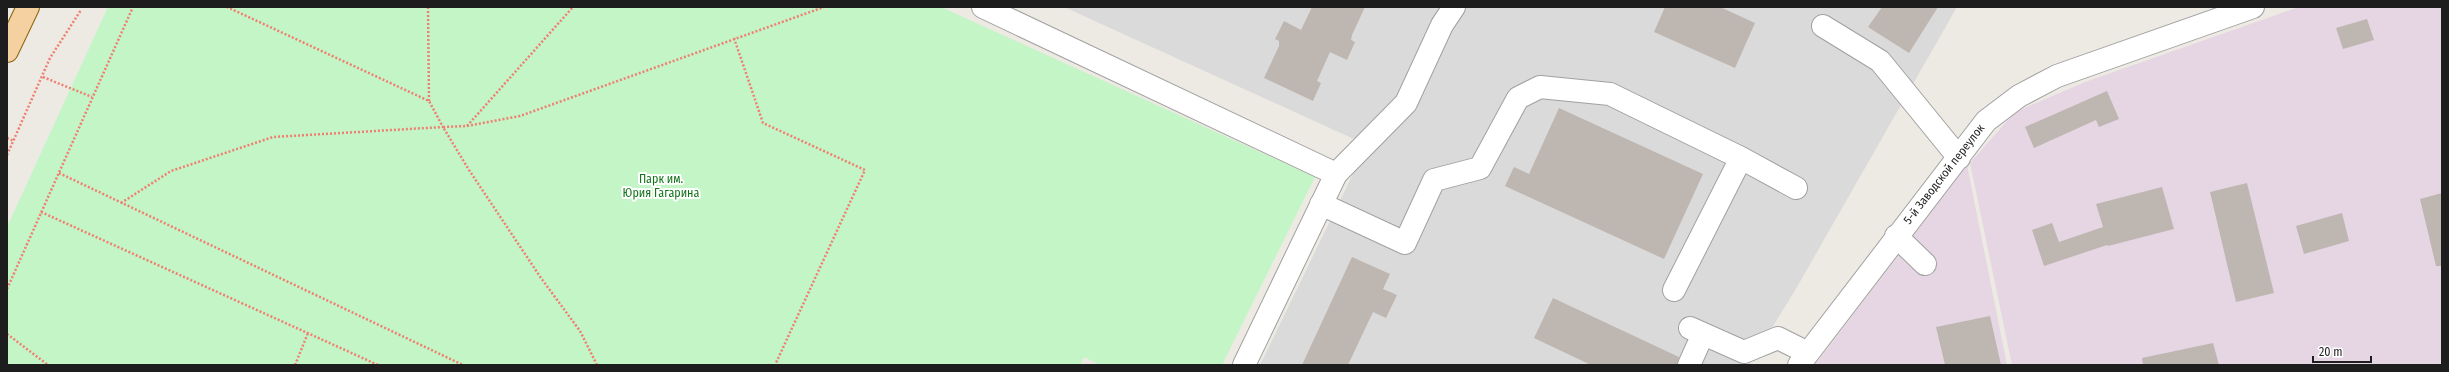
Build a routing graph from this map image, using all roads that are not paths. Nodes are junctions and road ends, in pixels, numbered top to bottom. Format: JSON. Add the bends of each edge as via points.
{"nodes":[{"id":1,"x":28,"y":7,"type":"edge"},
{"id":2,"x":983,"y":7,"type":"edge"},
{"id":3,"x":1454,"y":7,"type":"edge"},
{"id":4,"x":2253,"y":7,"type":"edge"},
{"id":5,"x":1823,"y":26,"type":"dead end"},
{"id":6,"x":7,"y":51,"type":"edge"},
{"id":7,"x":1741,"y":158,"type":"junction"},
{"id":8,"x":1959,"y":158,"type":"junction"},
{"id":9,"x":1336,"y":174,"type":"junction"},
{"id":10,"x":1796,"y":188,"type":"dead end"},
{"id":11,"x":1321,"y":204,"type":"junction"},
{"id":12,"x":1896,"y":236,"type":"junction"},
{"id":13,"x":1925,"y":264,"type":"dead end"},
{"id":14,"x":1674,"y":290,"type":"dead end"},
{"id":15,"x":1803,"y":359,"type":"edge"},
{"id":16,"x":1244,"y":365,"type":"edge"},
{"id":17,"x":1689,"y":365,"type":"edge"}],
"edges":[{"from":1,"to":6,"type":"main road"},
{"from":2,"to":9,"type":"street"},
{"from":3,"to":9,"type":"street","via":[[1442,25],[1406,103]]},
{"from":4,"to":8,"type":"street","name":"5-й Заводской переулок","via":[[2057,76],[2019,96],[1986,121]]},
{"from":5,"to":8,"type":"street","via":[[1880,61]]},
{"from":7,"to":10,"type":"street"},
{"from":7,"to":11,"type":"street","via":[[1610,94],[1540,86],[1518,98],[1480,168],[1434,180],[1405,243]]},
{"from":7,"to":14,"type":"street"},
{"from":8,"to":12,"type":"street","name":"5-й Заводской переулок"},
{"from":9,"to":11,"type":"street"},
{"from":11,"to":16,"type":"street"},
{"from":12,"to":13,"type":"street"},
{"from":12,"to":15,"type":"street","name":"5-й Заводской переулок"},
{"from":15,"to":17,"type":"street","via":[[1778,338],[1744,352],[1696,331]]}]}
